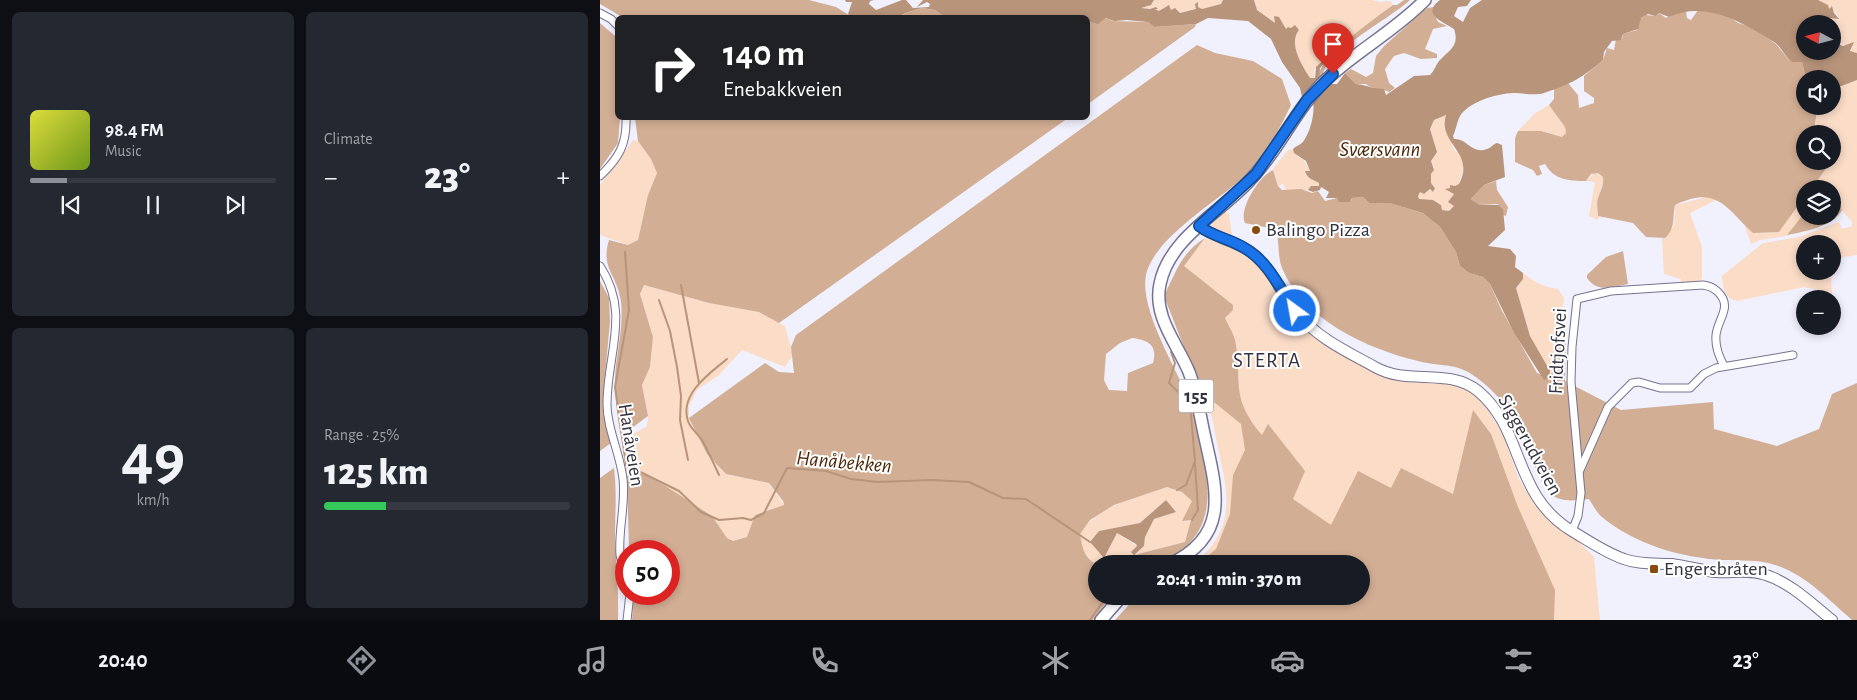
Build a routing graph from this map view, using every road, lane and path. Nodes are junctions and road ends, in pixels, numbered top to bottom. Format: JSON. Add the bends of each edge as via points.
{"nodes":[{"id":1,"x":1425,"y":0,"type":"edge"},
{"id":2,"x":600,"y":13,"type":"edge"},
{"id":3,"x":615,"y":22,"type":"edge"},
{"id":4,"x":626,"y":120,"type":"edge"},
{"id":5,"x":600,"y":176,"type":"edge"},
{"id":6,"x":1199,"y":226,"type":"junction"},
{"id":7,"x":600,"y":266,"type":"edge"},
{"id":8,"x":1793,"y":355,"type":"dead end"},
{"id":9,"x":1724,"y":366,"type":"junction"},
{"id":10,"x":1580,"y":470,"type":"junction"},
{"id":11,"x":1572,"y":530,"type":"junction"},
{"id":12,"x":621,"y":540,"type":"edge"},
{"id":13,"x":1185,"y":555,"type":"edge"},
{"id":14,"x":629,"y":605,"type":"edge"},
{"id":15,"x":1114,"y":605,"type":"edge"},
{"id":16,"x":627,"y":620,"type":"edge"},
{"id":17,"x":1101,"y":620,"type":"edge"},
{"id":18,"x":1832,"y":620,"type":"edge"}],
"edges":[{"from":1,"to":6,"type":"main road","number":"155","via":[[1338,68],[1312,95],[1256,174]]},
{"from":2,"to":3,"type":"street"},
{"from":4,"to":5,"type":"street","via":[[623,149]]},
{"from":6,"to":11,"type":"main road","name":"Siggerudveien","via":[[1256,256],[1299,315],[1334,344],[1392,375],[1449,378],[1477,390],[1506,428],[1525,479],[1535,496],[1554,518]]},
{"from":6,"to":13,"type":"main road","number":"155","via":[[1169,261],[1160,282],[1159,301],[1164,324],[1195,391],[1213,473],[1215,506],[1210,527],[1202,542]]},
{"from":7,"to":12,"type":"street","name":"Hanåveien","via":[[612,287],[617,320],[606,403],[623,478]]},
{"from":8,"to":9,"type":"street"},
{"from":9,"to":10,"type":"street","via":[[1706,372],[1690,388],[1660,388],[1632,383],[1608,407]]},
{"from":9,"to":10,"type":"street","name":"Fridtjofsvei","via":[[1716,340],[1726,304],[1713,288],[1703,285],[1611,291],[1577,299],[1571,382]]},
{"from":10,"to":11,"type":"street","name":"Fridtjofsvei","via":[[1581,503]]},
{"from":11,"to":18,"type":"main road","name":"Siggerudveien","via":[[1629,561],[1674,564],[1715,572],[1764,574],[1790,587]]},
{"from":14,"to":16,"type":"street"},
{"from":15,"to":17,"type":"main road"}]}
